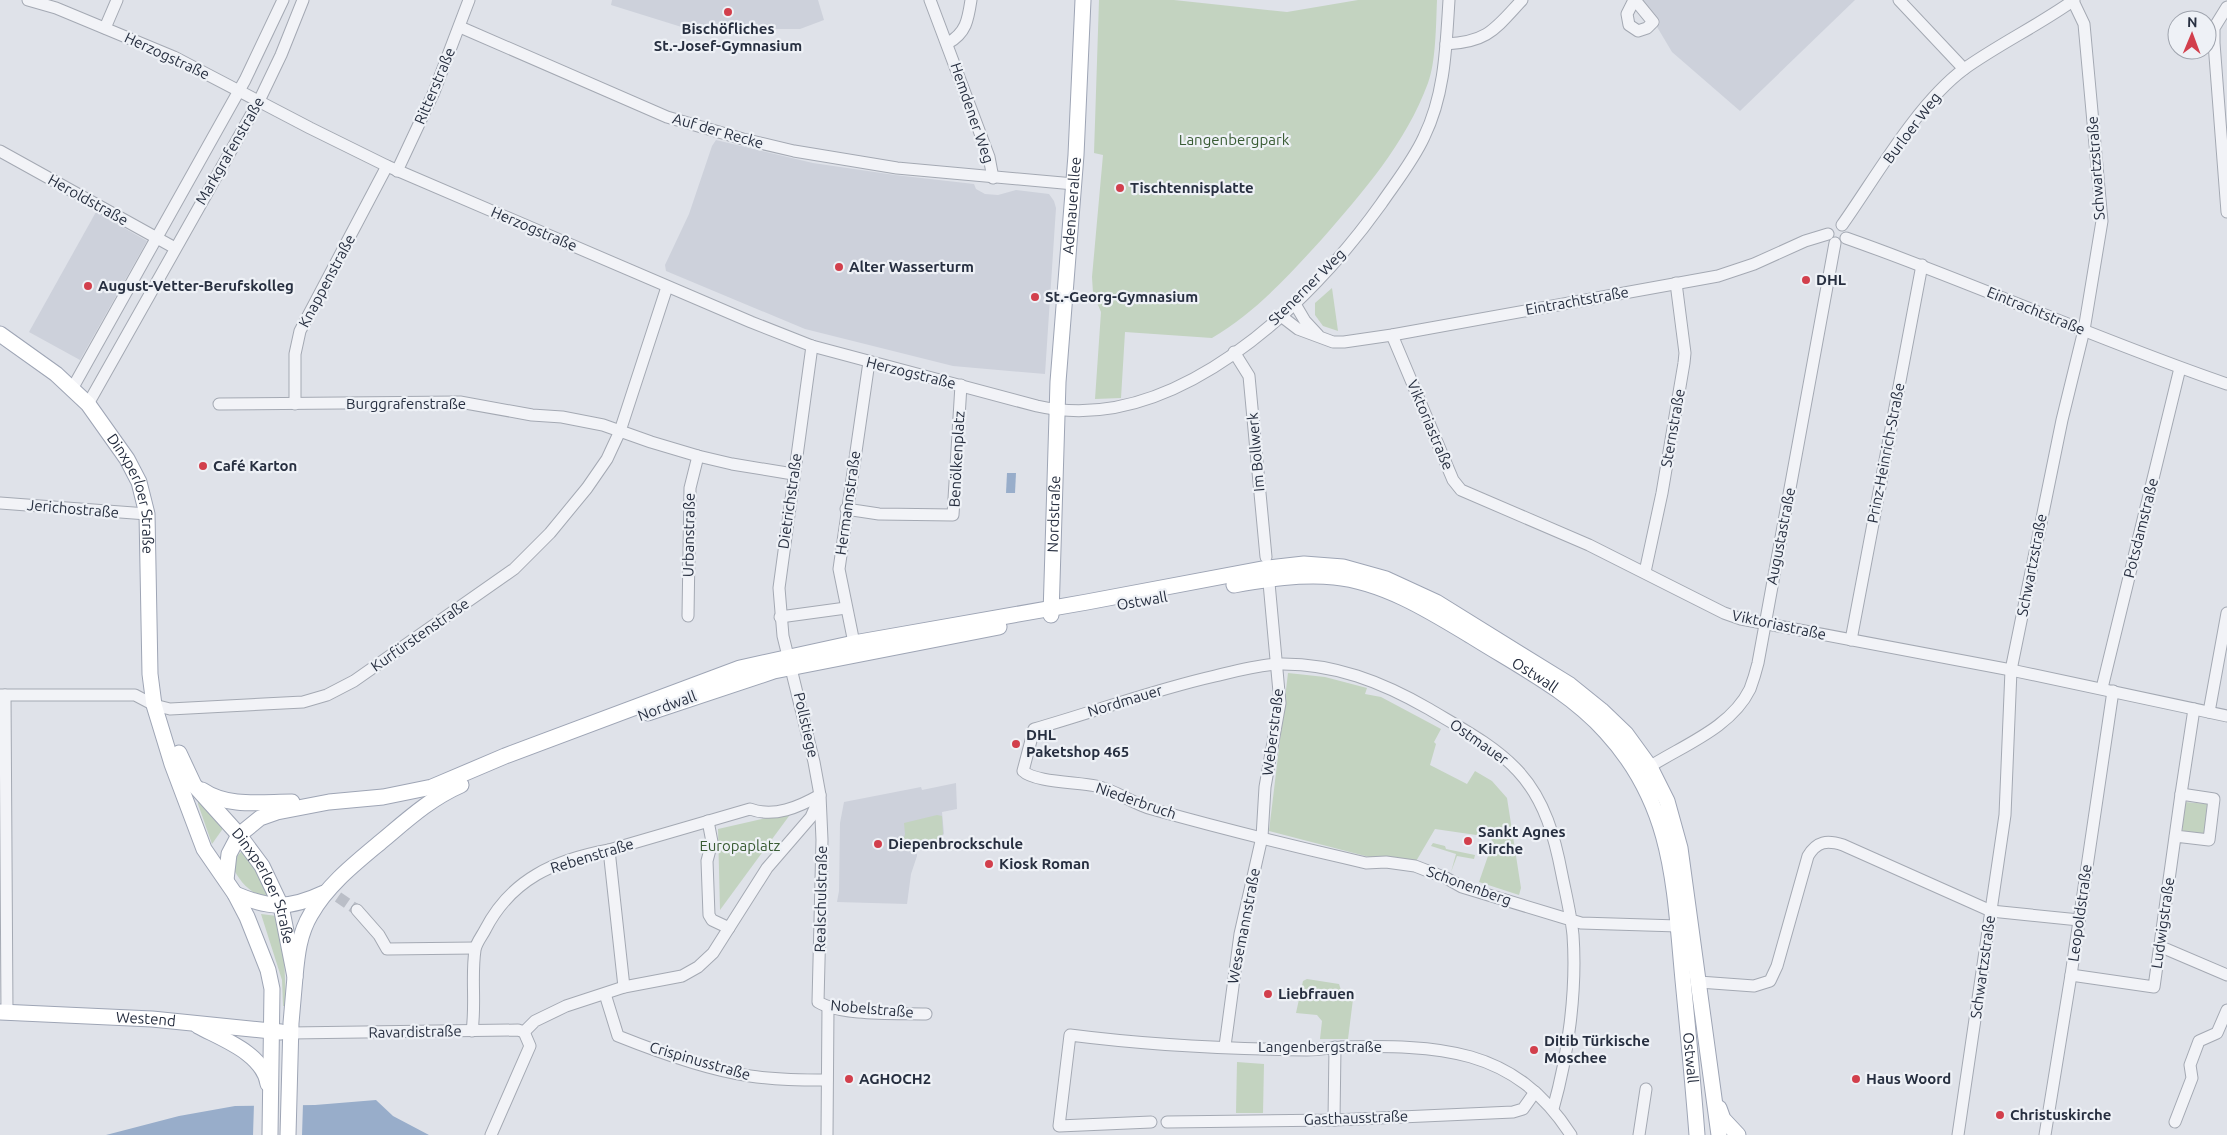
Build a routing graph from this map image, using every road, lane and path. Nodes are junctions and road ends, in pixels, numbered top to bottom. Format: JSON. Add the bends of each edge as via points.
{"nodes":[{"id":1,"x":28,"y":0,"type":"edge"},
{"id":2,"x":117,"y":0,"type":"edge"},
{"id":3,"x":283,"y":0,"type":"edge"},
{"id":4,"x":303,"y":0,"type":"edge"},
{"id":5,"x":469,"y":0,"type":"edge"},
{"id":6,"x":930,"y":0,"type":"edge"},
{"id":7,"x":971,"y":0,"type":"edge"},
{"id":8,"x":1083,"y":0,"type":"edge"},
{"id":9,"x":1449,"y":0,"type":"edge"},
{"id":10,"x":1522,"y":0,"type":"edge"},
{"id":11,"x":1898,"y":0,"type":"edge"},
{"id":12,"x":2074,"y":0,"type":"edge"},
{"id":13,"x":2227,"y":7,"type":"edge"},
{"id":14,"x":460,"y":27,"type":"junction"},
{"id":15,"x":105,"y":28,"type":"junction"},
{"id":16,"x":948,"y":43,"type":"junction"},
{"id":17,"x":1446,"y":44,"type":"junction"},
{"id":18,"x":1964,"y":69,"type":"junction"},
{"id":19,"x":240,"y":90,"type":"junction"},
{"id":20,"x":259,"y":101,"type":"junction"},
{"id":21,"x":0,"y":151,"type":"edge"},
{"id":22,"x":392,"y":168,"type":"junction"},
{"id":23,"x":993,"y":178,"type":"junction"},
{"id":24,"x":1074,"y":184,"type":"junction"},
{"id":25,"x":2227,"y":212,"type":"edge"},
{"id":26,"x":1842,"y":226,"type":"junction"},
{"id":27,"x":1828,"y":234,"type":"junction"},
{"id":28,"x":156,"y":237,"type":"junction"},
{"id":29,"x":1841,"y":240,"type":"junction"},
{"id":30,"x":175,"y":248,"type":"junction"},
{"id":31,"x":1922,"y":265,"type":"junction"},
{"id":32,"x":1676,"y":283,"type":"junction"},
{"id":33,"x":129,"y":287,"type":"junction"},
{"id":34,"x":667,"y":287,"type":"junction"},
{"id":35,"x":148,"y":297,"type":"junction"},
{"id":36,"x":1295,"y":304,"type":"junction"},
{"id":37,"x":1281,"y":316,"type":"junction"},
{"id":38,"x":2084,"y":330,"type":"junction"},
{"id":39,"x":0,"y":334,"type":"edge"},
{"id":40,"x":1392,"y":335,"type":"junction"},
{"id":41,"x":1320,"y":338,"type":"junction"},
{"id":42,"x":812,"y":346,"type":"junction"},
{"id":43,"x":1234,"y":352,"type":"junction"},
{"id":44,"x":869,"y":362,"type":"junction"},
{"id":45,"x":2180,"y":368,"type":"junction"},
{"id":46,"x":2227,"y":384,"type":"edge"},
{"id":47,"x":961,"y":386,"type":"junction"},
{"id":48,"x":72,"y":389,"type":"junction"},
{"id":49,"x":88,"y":404,"type":"junction"},
{"id":50,"x":219,"y":404,"type":"dead end"},
{"id":51,"x":295,"y":404,"type":"junction"},
{"id":52,"x":1057,"y":410,"type":"junction"},
{"id":53,"x":620,"y":431,"type":"junction"},
{"id":54,"x":698,"y":456,"type":"junction"},
{"id":55,"x":793,"y":474,"type":"junction"},
{"id":56,"x":0,"y":503,"type":"edge"},
{"id":57,"x":846,"y":510,"type":"junction"},
{"id":58,"x":147,"y":514,"type":"junction"},
{"id":59,"x":1267,"y":568,"type":"junction"},
{"id":60,"x":1645,"y":572,"type":"junction"},
{"id":61,"x":846,"y":608,"type":"junction"},
{"id":62,"x":1051,"y":612,"type":"junction"},
{"id":63,"x":2227,"y":613,"type":"edge"},
{"id":64,"x":688,"y":616,"type":"dead end"},
{"id":65,"x":780,"y":617,"type":"junction"},
{"id":66,"x":1764,"y":624,"type":"junction"},
{"id":67,"x":1851,"y":640,"type":"junction"},
{"id":68,"x":854,"y":642,"type":"junction"},
{"id":69,"x":790,"y":662,"type":"junction"},
{"id":70,"x":1277,"y":664,"type":"junction"},
{"id":71,"x":2011,"y":670,"type":"junction"},
{"id":72,"x":2108,"y":689,"type":"junction"},
{"id":73,"x":2,"y":695,"type":"edge"},
{"id":74,"x":154,"y":705,"type":"junction"},
{"id":75,"x":2194,"y":709,"type":"junction"},
{"id":76,"x":2209,"y":712,"type":"junction"},
{"id":77,"x":2227,"y":716,"type":"edge"},
{"id":78,"x":1644,"y":771,"type":"junction"},
{"id":79,"x":1037,"y":779,"type":"joint"},
{"id":80,"x":194,"y":785,"type":"junction"},
{"id":81,"x":2181,"y":794,"type":"junction"},
{"id":82,"x":820,"y":796,"type":"junction"},
{"id":83,"x":383,"y":797,"type":"junction"},
{"id":84,"x":329,"y":802,"type":"junction"},
{"id":85,"x":708,"y":821,"type":"junction"},
{"id":86,"x":402,"y":824,"type":"junction"},
{"id":87,"x":239,"y":835,"type":"junction"},
{"id":88,"x":1262,"y":836,"type":"junction"},
{"id":89,"x":2175,"y":836,"type":"junction"},
{"id":90,"x":609,"y":850,"type":"junction"},
{"id":91,"x":226,"y":880,"type":"junction"},
{"id":92,"x":331,"y":893,"type":"junction"},
{"id":93,"x":235,"y":894,"type":"junction"},
{"id":94,"x":281,"y":906,"type":"junction"},
{"id":95,"x":357,"y":910,"type":"tunnel mouth"},
{"id":96,"x":1991,"y":911,"type":"junction"},
{"id":97,"x":2079,"y":920,"type":"junction"},
{"id":98,"x":1571,"y":921,"type":"junction"},
{"id":99,"x":1678,"y":926,"type":"junction"},
{"id":100,"x":729,"y":928,"type":"junction"},
{"id":101,"x":2160,"y":946,"type":"junction"},
{"id":102,"x":475,"y":948,"type":"junction"},
{"id":103,"x":2071,"y":975,"type":"junction"},
{"id":104,"x":2227,"y":975,"type":"edge"},
{"id":105,"x":295,"y":977,"type":"junction"},
{"id":106,"x":1699,"y":982,"type":"junction"},
{"id":107,"x":624,"y":987,"type":"junction"},
{"id":108,"x":605,"y":994,"type":"junction"},
{"id":109,"x":823,"y":1005,"type":"junction"},
{"id":110,"x":2227,"y":1010,"type":"edge"},
{"id":111,"x":4,"y":1012,"type":"edge"},
{"id":112,"x":926,"y":1014,"type":"dead end"},
{"id":113,"x":192,"y":1022,"type":"junction"},
{"id":114,"x":1688,"y":1026,"type":"junction"},
{"id":115,"x":272,"y":1031,"type":"junction"},
{"id":116,"x":472,"y":1031,"type":"junction"},
{"id":117,"x":290,"y":1032,"type":"junction"},
{"id":118,"x":524,"y":1032,"type":"junction"},
{"id":119,"x":1225,"y":1046,"type":"junction"},
{"id":120,"x":1335,"y":1047,"type":"junction"},
{"id":121,"x":827,"y":1080,"type":"junction"},
{"id":122,"x":1646,"y":1089,"type":"dead end"},
{"id":123,"x":1535,"y":1092,"type":"junction"},
{"id":124,"x":1714,"y":1096,"type":"junction"},
{"id":125,"x":270,"y":1098,"type":"junction"},
{"id":126,"x":1553,"y":1109,"type":"junction"},
{"id":127,"x":1334,"y":1120,"type":"junction"},
{"id":128,"x":1151,"y":1122,"type":"dead end"},
{"id":129,"x":1167,"y":1122,"type":"dead end"},
{"id":130,"x":2175,"y":1122,"type":"dead end"},
{"id":131,"x":827,"y":1134,"type":"edge"},
{"id":132,"x":270,"y":1135,"type":"edge"},
{"id":133,"x":288,"y":1135,"type":"edge"},
{"id":134,"x":491,"y":1135,"type":"edge"},
{"id":135,"x":1572,"y":1135,"type":"edge"},
{"id":136,"x":1640,"y":1135,"type":"edge"},
{"id":137,"x":1697,"y":1135,"type":"edge"},
{"id":138,"x":1707,"y":1135,"type":"edge"},
{"id":139,"x":1719,"y":1135,"type":"edge"},
{"id":140,"x":1738,"y":1135,"type":"edge"},
{"id":141,"x":1958,"y":1135,"type":"edge"},
{"id":142,"x":2045,"y":1135,"type":"edge"}],
"edges":[{"from":1,"to":15,"type":"street","name":"Herzogstraße"},
{"from":2,"to":15,"type":"street"},
{"from":3,"to":19,"type":"street","name":"Markgrafenstraße"},
{"from":4,"to":20,"type":"street","name":"Markgrafenstraße"},
{"from":5,"to":14,"type":"street","name":"Ritterstraße"},
{"from":6,"to":16,"type":"street","name":"Hemdener Weg"},
{"from":7,"to":16,"type":"street","via":[[963,31]]},
{"from":8,"to":24,"type":"main road","name":"Adenauerallee"},
{"from":9,"to":17,"type":"street","name":"Stenerner Weg"},
{"from":10,"to":17,"type":"street","via":[[1481,39]]},
{"from":11,"to":18,"type":"street"},
{"from":12,"to":18,"type":"street","name":"Burloer Weg"},
{"from":12,"to":38,"type":"street","name":"Schwartzstraße","via":[[2084,24],[2102,221]]},
{"from":13,"to":25,"type":"street","via":[[2214,28],[2214,44]]},
{"from":14,"to":22,"type":"street","name":"Ritterstraße","via":[[434,92]]},
{"from":14,"to":23,"type":"street","name":"Auf der Recke","via":[[667,117],[733,136],[794,152]]},
{"from":15,"to":19,"type":"street","name":"Herzogstraße"},
{"from":16,"to":23,"type":"street","name":"Hemdener Weg","via":[[989,158]]},
{"from":17,"to":36,"type":"street","name":"Stenerner Weg","via":[[1436,104],[1424,137],[1407,168],[1352,243]]},
{"from":18,"to":26,"type":"street","name":"Burloer Weg","via":[[1931,100],[1913,123]]},
{"from":19,"to":20,"type":"street","name":"Herzogstraße"},
{"from":19,"to":28,"type":"street","name":"Markgrafenstraße"},
{"from":20,"to":22,"type":"street","name":"Herzogstraße"},
{"from":20,"to":30,"type":"street","name":"Markgrafenstraße"},
{"from":21,"to":28,"type":"street","name":"Heroldstraße"},
{"from":22,"to":34,"type":"street","name":"Herzogstraße"},
{"from":22,"to":51,"type":"street","name":"Knappenstraße","via":[[300,331],[295,354]]},
{"from":23,"to":24,"type":"street","name":"Hemdener Weg"},
{"from":24,"to":52,"type":"main road","name":"Adenauerallee"},
{"from":26,"to":27,"type":"street","via":[[1833,225]]},
{"from":26,"to":29,"type":"street","via":[[1846,231]]},
{"from":27,"to":29,"type":"street","via":[[1829,238]]},
{"from":27,"to":32,"type":"street","name":"Eintrachtstraße","via":[[1736,271]]},
{"from":28,"to":30,"type":"street","name":"Heroldstraße"},
{"from":28,"to":33,"type":"street","name":"Markgrafenstraße"},
{"from":29,"to":31,"type":"street","name":"Eintrachtstraße"},
{"from":29,"to":66,"type":"street","name":"Augustastraße"},
{"from":30,"to":35,"type":"street","name":"Markgrafenstraße"},
{"from":31,"to":38,"type":"street","name":"Eintrachtstraße"},
{"from":31,"to":67,"type":"street","name":"Prinz-Heinrich-Straße"},
{"from":32,"to":40,"type":"street","name":"Eintrachtstraße"},
{"from":32,"to":60,"type":"street","name":"Sternstraße","via":[[1684,363]]},
{"from":33,"to":35,"type":"street"},
{"from":33,"to":48,"type":"street","name":"Markgrafenstraße"},
{"from":34,"to":42,"type":"street","name":"Herzogstraße"},
{"from":34,"to":53,"type":"street","name":"Kurfürstenstraße"},
{"from":35,"to":49,"type":"street","name":"Markgrafenstraße"},
{"from":36,"to":37,"type":"street","name":"Stenerner Weg"},
{"from":36,"to":41,"type":"street"},
{"from":37,"to":41,"type":"street","name":"Eintrachtstraße","via":[[1298,329]]},
{"from":37,"to":43,"type":"street","name":"Stenerner Weg"},
{"from":38,"to":45,"type":"street","name":"Eintrachtstraße"},
{"from":38,"to":71,"type":"street","name":"Schwartzstraße","via":[[2062,420]]},
{"from":39,"to":48,"type":"main road","name":"Dinxperloer Straße"},
{"from":40,"to":41,"type":"street","name":"Eintrachtstraße","via":[[1344,342]]},
{"from":40,"to":60,"type":"street","name":"Viktoriastraße","via":[[1453,480],[1461,490]]},
{"from":42,"to":44,"type":"street","name":"Herzogstraße"},
{"from":42,"to":55,"type":"street","name":"Dietrichstraße"},
{"from":43,"to":52,"type":"street","name":"Stenerner Weg","via":[[1183,384],[1152,398],[1110,409]]},
{"from":43,"to":59,"type":"street","name":"Im Bollwerk","via":[[1248,376]]},
{"from":44,"to":47,"type":"street","name":"Herzogstraße"},
{"from":44,"to":57,"type":"street","name":"Hermannstraße"},
{"from":45,"to":46,"type":"street","name":"Eintrachtstraße"},
{"from":45,"to":72,"type":"street","name":"Potsdamstraße"},
{"from":47,"to":52,"type":"street","name":"Herzogstraße"},
{"from":47,"to":57,"type":"street","name":"Benölkenplatz","via":[[953,514],[879,514]]},
{"from":48,"to":49,"type":"main road","name":"Dinxperloer Straße"},
{"from":49,"to":58,"type":"main road","name":"Dinxperloer Straße","via":[[128,459],[139,482]]},
{"from":50,"to":51,"type":"street","name":"Burggrafenstraße"},
{"from":51,"to":53,"type":"street","name":"Burggrafenstraße","via":[[460,402],[562,417]]},
{"from":52,"to":62,"type":"main road","name":"Nordstraße"},
{"from":53,"to":54,"type":"street"},
{"from":53,"to":74,"type":"street","name":"Kurfürstenstraße","via":[[607,459],[587,488],[550,533],[514,569],[354,681],[327,695],[303,702],[170,709]]},
{"from":54,"to":55,"type":"street"},
{"from":54,"to":64,"type":"street","name":"Urbanstraße","via":[[690,488]]},
{"from":55,"to":65,"type":"street","name":"Dietrichstraße","via":[[781,562]]},
{"from":56,"to":58,"type":"street","name":"Jerichostraße"},
{"from":57,"to":61,"type":"street","name":"Hermannstraße","via":[[839,569]]},
{"from":58,"to":74,"type":"main road","name":"Dinxperloer Straße","via":[[150,674]]},
{"from":59,"to":62,"type":"main road","name":"Ostwall"},
{"from":59,"to":70,"type":"street","name":"Weberstraße"},
{"from":59,"to":78,"type":"main road","name":"Ostwall","via":[[1304,564],[1343,567],[1386,579],[1436,602],[1570,685],[1601,710],[1626,734]]},
{"from":60,"to":66,"type":"street","name":"Viktoriastraße","via":[[1724,613]]},
{"from":61,"to":65,"type":"street"},
{"from":61,"to":68,"type":"street","name":"Hermannstraße"},
{"from":62,"to":68,"type":"main road","name":"Nordwall"},
{"from":62,"to":69,"type":"main road","name":"Nordwall"},
{"from":63,"to":76,"type":"street"},
{"from":65,"to":69,"type":"street","name":"Dietrichstraße"},
{"from":66,"to":67,"type":"street","name":"Viktoriastraße"},
{"from":66,"to":78,"type":"street","name":"Augustastraße","via":[[1758,663],[1749,690],[1730,714],[1714,728]]},
{"from":67,"to":71,"type":"street","name":"Viktoriastraße"},
{"from":68,"to":69,"type":"main road","name":"Nordwall"},
{"from":69,"to":82,"type":"street","name":"Pollstiege"},
{"from":69,"to":83,"type":"main road","name":"Nordwall","via":[[740,668],[505,756],[432,787]]},
{"from":69,"to":86,"type":"main road","name":"Nordwall","via":[[471,780],[436,797]]},
{"from":70,"to":79,"type":"street","name":"Nordmauer","via":[[1192,681],[1034,729],[1023,771]]},
{"from":70,"to":88,"type":"street","name":"Weberstraße","via":[[1280,703],[1265,787]]},
{"from":70,"to":98,"type":"street","name":"Ostmauer","via":[[1314,666],[1367,678],[1416,702],[1503,756],[1531,787],[1546,817],[1556,844]]},
{"from":71,"to":72,"type":"street","name":"Viktoriastraße"},
{"from":71,"to":96,"type":"street","name":"Schwartzstraße","via":[[2005,815]]},
{"from":72,"to":75,"type":"street","name":"Viktoriastraße"},
{"from":72,"to":97,"type":"street","name":"Leopoldstraße"},
{"from":73,"to":74,"type":"street","name":"Kurfürstenstraße","via":[[135,695]]},
{"from":73,"to":111,"type":"street"},
{"from":74,"to":80,"type":"main road","name":"Dinxperloer Straße"},
{"from":74,"to":91,"type":"main road","name":"Dinxperloer Straße","via":[[204,849]]},
{"from":75,"to":76,"type":"street","name":"Viktoriastraße"},
{"from":75,"to":81,"type":"street","name":"Ludwigstraße"},
{"from":76,"to":77,"type":"street","name":"Viktoriastraße"},
{"from":78,"to":99,"type":"main road","name":"Ostwall","via":[[1667,845]]},
{"from":78,"to":106,"type":"main road","name":"Ostwall","via":[[1667,801],[1677,834]]},
{"from":79,"to":88,"type":"street","name":"Niederbruch","via":[[1104,787],[1150,809]]},
{"from":80,"to":84,"type":"main road","via":[[228,801]]},
{"from":80,"to":87,"type":"main road","name":"Dinxperloer Straße"},
{"from":81,"to":89,"type":"street","name":"Ludwigstraße"},
{"from":81,"to":89,"type":"street","via":[[2214,799],[2209,840]]},
{"from":82,"to":85,"type":"street","name":"Rebenstraße","via":[[783,810],[764,814],[750,810]]},
{"from":82,"to":100,"type":"street","via":[[811,817],[768,868]]},
{"from":82,"to":109,"type":"street","name":"Realschulstraße"},
{"from":83,"to":84,"type":"main road","name":"Nordwall"},
{"from":83,"to":86,"type":"main road","via":[[400,808]]},
{"from":84,"to":87,"type":"main road","via":[[260,818]]},
{"from":85,"to":90,"type":"street","name":"Rebenstraße"},
{"from":85,"to":100,"type":"street","via":[[712,842],[706,861],[709,915],[712,920]]},
{"from":86,"to":92,"type":"main road","name":"Nordwall","via":[[353,865]]},
{"from":87,"to":91,"type":"main road","via":[[229,854]]},
{"from":87,"to":94,"type":"main road","name":"Dinxperloer Straße","via":[[262,866]]},
{"from":88,"to":98,"type":"street","name":"Schonenberg","via":[[1366,863],[1415,866],[1462,886]]},
{"from":88,"to":119,"type":"street","name":"Wesemannstraße","via":[[1240,934]]},
{"from":89,"to":101,"type":"street","name":"Ludwigstraße"},
{"from":90,"to":102,"type":"street","name":"Rebenstraße","via":[[586,854],[522,883],[504,899]]},
{"from":90,"to":107,"type":"street"},
{"from":91,"to":93,"type":"main road","name":"Dinxperloer Straße"},
{"from":92,"to":94,"type":"main road","name":"Nordwall"},
{"from":92,"to":105,"type":"main road","name":"Nordwall","via":[[311,914],[301,935]]},
{"from":93,"to":94,"type":"main road","name":"Nordwall","via":[[253,902]]},
{"from":93,"to":115,"type":"main road","name":"Dinxperloer Straße","via":[[268,970],[272,989]]},
{"from":94,"to":105,"type":"main road","name":"Dinxperloer Straße"},
{"from":95,"to":102,"type":"street","via":[[387,949]]},
{"from":96,"to":97,"type":"street"},
{"from":96,"to":106,"type":"street","via":[[1843,845],[1824,841],[1814,846],[1808,856],[1778,966],[1770,981],[1754,986]]},
{"from":96,"to":141,"type":"street","name":"Schwartzstraße"},
{"from":97,"to":103,"type":"street","name":"Leopoldstraße"},
{"from":98,"to":99,"type":"street","name":"Schonenberg"},
{"from":98,"to":126,"type":"street","name":"Ostmauer","via":[[1573,996]]},
{"from":99,"to":114,"type":"main road","name":"Ostwall"},
{"from":100,"to":107,"type":"street","via":[[713,954],[682,976]]},
{"from":101,"to":103,"type":"street","name":"Ludwigstraße","via":[[2154,986]]},
{"from":101,"to":104,"type":"street"},
{"from":102,"to":116,"type":"street","name":"Rebenstraße"},
{"from":103,"to":142,"type":"street","name":"Leopoldstraße"},
{"from":105,"to":117,"type":"main road","name":"Dinxperloer Straße"},
{"from":106,"to":124,"type":"main road","name":"Ostwall"},
{"from":107,"to":108,"type":"street"},
{"from":108,"to":118,"type":"street","via":[[551,1013],[535,1021]]},
{"from":108,"to":121,"type":"street","name":"Crispinusstraße","via":[[618,1036],[632,1042],[744,1075]]},
{"from":109,"to":112,"type":"street","name":"Nobelstraße","via":[[883,1013]]},
{"from":109,"to":121,"type":"street","name":"Realschulstraße"},
{"from":110,"to":130,"type":"street","via":[[2217,1033],[2199,1041],[2190,1065],[2192,1078]]},
{"from":111,"to":113,"type":"main road","name":"Westend"},
{"from":113,"to":115,"type":"main road","name":"Westend"},
{"from":113,"to":125,"type":"main road","via":[[254,1059],[264,1070]]},
{"from":114,"to":137,"type":"main road","name":"Ostwall"},
{"from":114,"to":138,"type":"main road","via":[[1701,1073]]},
{"from":115,"to":117,"type":"main road","name":"Westend"},
{"from":115,"to":125,"type":"main road","name":"Dinxperloer Straße"},
{"from":116,"to":117,"type":"street","name":"Ravardistraße"},
{"from":116,"to":118,"type":"street","name":"Ravardistraße"},
{"from":117,"to":133,"type":"main road","name":"Dinxperloer Straße"},
{"from":118,"to":134,"type":"street","via":[[530,1046]]},
{"from":119,"to":120,"type":"street","name":"Langenbergstraße","via":[[1309,1050]]},
{"from":119,"to":128,"type":"street","name":"Langenbergstraße","via":[[1159,1044],[1070,1035],[1059,1126]]},
{"from":120,"to":123,"type":"street","name":"Langenbergstraße","via":[[1421,1048],[1454,1052],[1498,1066]]},
{"from":120,"to":127,"type":"street"},
{"from":121,"to":131,"type":"street","name":"Realschulstraße"},
{"from":122,"to":136,"type":"street"},
{"from":123,"to":126,"type":"street","name":"Langenbergstraße"},
{"from":123,"to":127,"type":"street","name":"Gasthausstraße","via":[[1523,1108],[1513,1112]]},
{"from":124,"to":139,"type":"main road","name":"Ostwall"},
{"from":124,"to":140,"type":"main road","name":"Ostwall","via":[[1723,1119]]},
{"from":125,"to":132,"type":"main road"},
{"from":126,"to":135,"type":"street","name":"Langenbergstraße"},
{"from":127,"to":129,"type":"street","name":"Gasthausstraße"}]}
